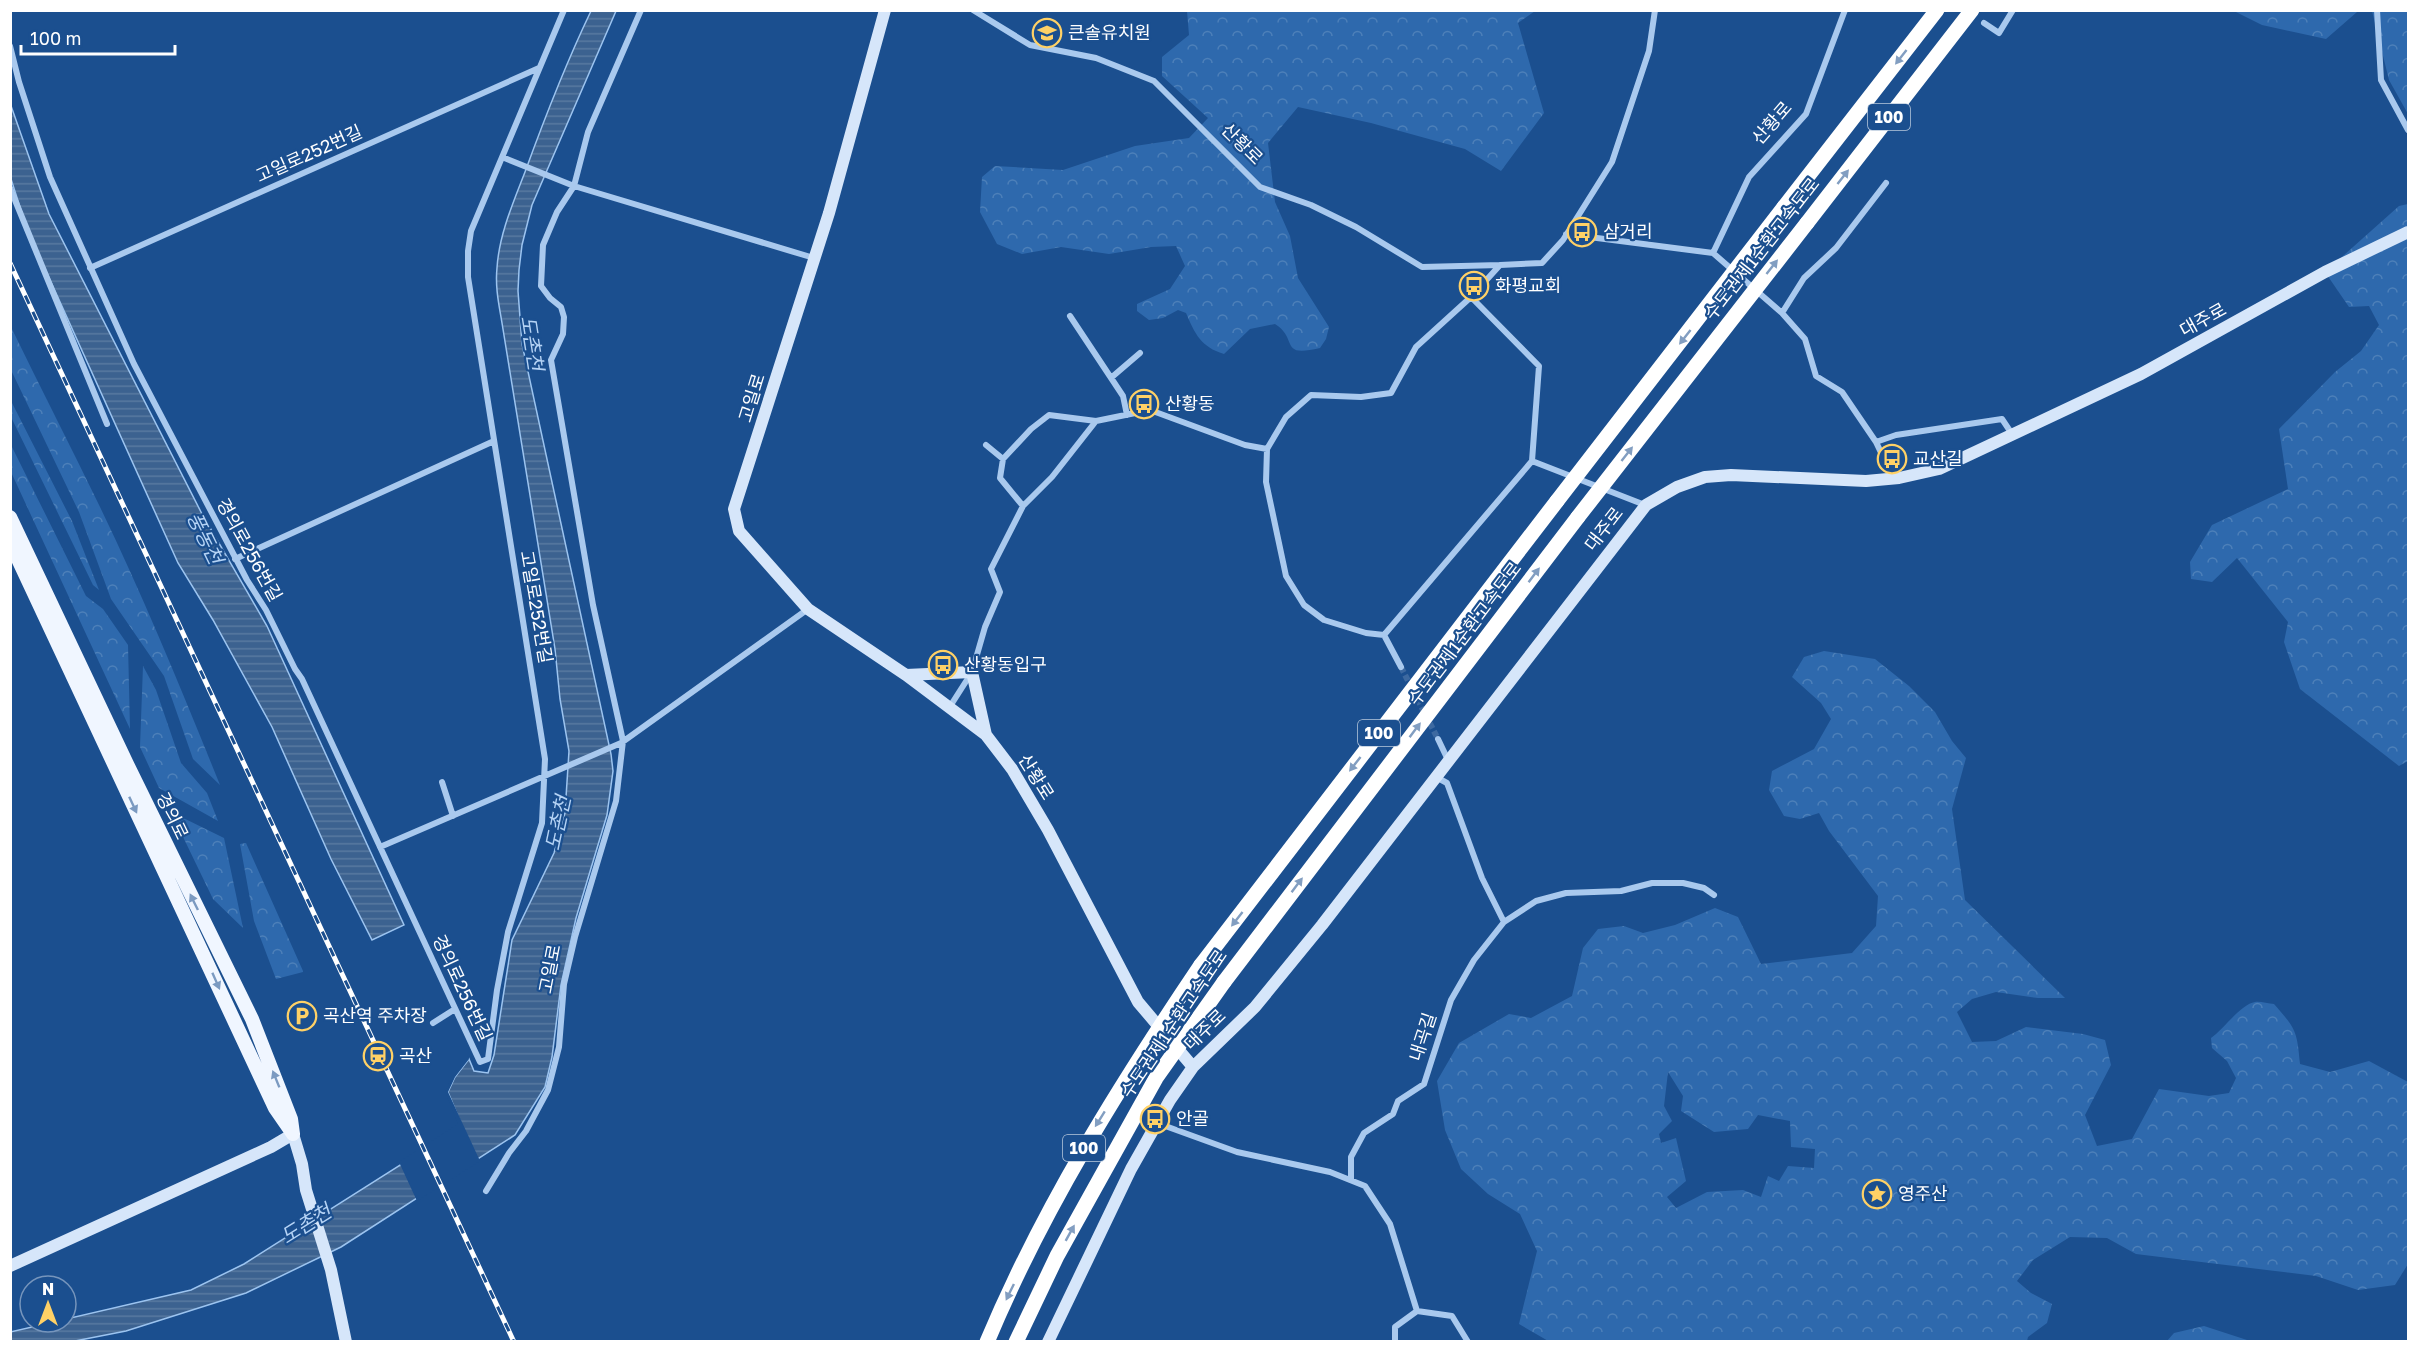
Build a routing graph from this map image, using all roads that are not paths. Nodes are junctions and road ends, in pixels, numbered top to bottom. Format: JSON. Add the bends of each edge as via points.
{"nodes":[{"id":1,"x":564,"y":10,"type":"edge"},
{"id":2,"x":641,"y":10,"type":"edge"},
{"id":3,"x":885,"y":10,"type":"edge"},
{"id":4,"x":973,"y":10,"type":"edge"},
{"id":5,"x":1655,"y":10,"type":"edge"},
{"id":6,"x":1845,"y":10,"type":"edge"},
{"id":7,"x":1937,"y":10,"type":"edge"},
{"id":8,"x":1972,"y":10,"type":"edge"},
{"id":9,"x":2013,"y":10,"type":"edge"},
{"id":10,"x":2377,"y":10,"type":"edge"},
{"id":11,"x":1984,"y":23,"type":"dead end"},
{"id":12,"x":10,"y":46,"type":"edge"},
{"id":13,"x":540,"y":67,"type":"junction"},
{"id":14,"x":2409,"y":130,"type":"edge"},
{"id":15,"x":502,"y":157,"type":"junction"},
{"id":16,"x":1886,"y":183,"type":"dead end"},
{"id":17,"x":570,"y":185,"type":"junction"},
{"id":18,"x":10,"y":188,"type":"edge"},
{"id":19,"x":2409,"y":232,"type":"edge"},
{"id":20,"x":1566,"y":234,"type":"junction"},
{"id":21,"x":1713,"y":253,"type":"junction"},
{"id":22,"x":815,"y":258,"type":"junction"},
{"id":23,"x":1500,"y":265,"type":"junction"},
{"id":24,"x":90,"y":268,"type":"junction"},
{"id":25,"x":1471,"y":297,"type":"junction"},
{"id":26,"x":1782,"y":313,"type":"junction"},
{"id":27,"x":1070,"y":316,"type":"dead end"},
{"id":28,"x":1140,"y":353,"type":"dead end"},
{"id":29,"x":1112,"y":377,"type":"junction"},
{"id":30,"x":1127,"y":415,"type":"junction"},
{"id":31,"x":1096,"y":421,"type":"junction"},
{"id":32,"x":107,"y":424,"type":"dead end"},
{"id":33,"x":2012,"y":434,"type":"junction"},
{"id":34,"x":494,"y":441,"type":"junction"},
{"id":35,"x":1875,"y":442,"type":"junction"},
{"id":36,"x":986,"y":445,"type":"dead end"},
{"id":37,"x":1267,"y":449,"type":"junction"},
{"id":38,"x":1003,"y":459,"type":"junction"},
{"id":39,"x":1532,"y":461,"type":"junction"},
{"id":40,"x":1893,"y":478,"type":"junction"},
{"id":41,"x":1646,"y":505,"type":"junction"},
{"id":42,"x":1023,"y":506,"type":"junction"},
{"id":43,"x":10,"y":517,"type":"edge"},
{"id":44,"x":10,"y":542,"type":"edge"},
{"id":45,"x":235,"y":559,"type":"junction"},
{"id":46,"x":808,"y":609,"type":"junction"},
{"id":47,"x":1384,"y":635,"type":"junction"},
{"id":48,"x":1401,"y":667,"type":"tunnel mouth"},
{"id":49,"x":972,"y":672,"type":"junction"},
{"id":50,"x":906,"y":675,"type":"junction"},
{"id":51,"x":950,"y":708,"type":"junction"},
{"id":52,"x":986,"y":735,"type":"junction"},
{"id":53,"x":1438,"y":739,"type":"tunnel mouth"},
{"id":54,"x":622,"y":742,"type":"junction"},
{"id":55,"x":1449,"y":760,"type":"junction"},
{"id":56,"x":546,"y":777,"type":"junction"},
{"id":57,"x":1436,"y":777,"type":"junction"},
{"id":58,"x":442,"y":782,"type":"dead end"},
{"id":59,"x":453,"y":816,"type":"junction"},
{"id":60,"x":380,"y":847,"type":"junction"},
{"id":61,"x":1714,"y":895,"type":"dead end"},
{"id":62,"x":1504,"y":922,"type":"junction"},
{"id":63,"x":455,"y":1009,"type":"junction"},
{"id":64,"x":433,"y":1023,"type":"dead end"},
{"id":65,"x":480,"y":1062,"type":"joint"},
{"id":66,"x":1193,"y":1067,"type":"junction"},
{"id":67,"x":1156,"y":1123,"type":"junction"},
{"id":68,"x":293,"y":1134,"type":"junction"},
{"id":69,"x":1351,"y":1180,"type":"junction"},
{"id":70,"x":486,"y":1191,"type":"dead end"},
{"id":71,"x":10,"y":1266,"type":"edge"},
{"id":72,"x":1417,"y":1311,"type":"junction"},
{"id":73,"x":345,"y":1341,"type":"edge"},
{"id":74,"x":987,"y":1341,"type":"edge"},
{"id":75,"x":1016,"y":1341,"type":"edge"},
{"id":76,"x":1048,"y":1341,"type":"edge"},
{"id":77,"x":1395,"y":1341,"type":"edge"},
{"id":78,"x":1468,"y":1341,"type":"edge"}],
"edges":[{"from":1,"to":13,"type":"street","name":"고일로252번길"},
{"from":2,"to":17,"type":"street","via":[[588,132]]},
{"from":3,"to":22,"type":"street","name":"고일로"},
{"from":4,"to":23,"type":"street","name":"산황로","via":[[1030,45],[1095,58],[1154,81],[1260,187],[1311,204],[1422,267]]},
{"from":5,"to":20,"type":"street","name":"산황로","via":[[1649,51],[1612,162]]},
{"from":6,"to":21,"type":"street","name":"산황로","via":[[1806,114],[1749,177]]},
{"from":7,"to":74,"type":"highway","name":"수도권제1순환고속도로","number":"100","one_way":true,"bridge":true,"via":[[1201,965],[1093,1131],[1033,1243]]},
{"from":75,"to":8,"type":"highway","name":"수도권제1순환고속도로","number":"100","one_way":true,"bridge":true,"via":[[1057,1256],[1156,1078],[1224,982],[1578,517]]},
{"from":9,"to":11,"type":"street","via":[[1999,33]]},
{"from":10,"to":14,"type":"street","via":[[2381,80]]},
{"from":12,"to":24,"type":"street","name":"경의로256번길","via":[[50,177]]},
{"from":13,"to":15,"type":"street","name":"고일로252번길"},
{"from":13,"to":24,"type":"street","name":"고일로252번길"},
{"from":15,"to":17,"type":"street"},
{"from":15,"to":34,"type":"street","name":"고일로252번길","via":[[471,231],[468,251],[468,277]]},
{"from":16,"to":26,"type":"street","via":[[1836,248],[1804,278]]},
{"from":17,"to":22,"type":"street"},
{"from":17,"to":54,"type":"street","name":"고일로","via":[[543,245],[541,286],[561,307],[564,317],[563,334],[551,360],[593,605]]},
{"from":18,"to":32,"type":"street"},
{"from":19,"to":33,"type":"street","name":"대주로","via":[[2325,272],[2141,374]]},
{"from":20,"to":21,"type":"street"},
{"from":20,"to":23,"type":"street","name":"산황로","via":[[1542,263]]},
{"from":21,"to":26,"type":"street"},
{"from":22,"to":46,"type":"street","name":"고일로","via":[[734,509],[739,531]]},
{"from":23,"to":25,"type":"street"},
{"from":24,"to":45,"type":"street","name":"경의로256번길","via":[[134,364]]},
{"from":25,"to":37,"type":"street","via":[[1416,347],[1391,393],[1361,397],[1311,395],[1286,417]]},
{"from":25,"to":39,"type":"street","via":[[1539,366]]},
{"from":26,"to":35,"type":"street","via":[[1805,339],[1816,376],[1842,392]]},
{"from":27,"to":29,"type":"street"},
{"from":28,"to":29,"type":"street"},
{"from":29,"to":30,"type":"street","via":[[1123,396]]},
{"from":30,"to":31,"type":"street"},
{"from":30,"to":37,"type":"street","via":[[1150,410],[1245,445]]},
{"from":31,"to":38,"type":"street","via":[[1049,415]]},
{"from":31,"to":42,"type":"street","via":[[1052,477]]},
{"from":33,"to":35,"type":"street","via":[[2002,419],[1896,435]]},
{"from":33,"to":40,"type":"street","name":"대주로","via":[[1939,469]]},
{"from":34,"to":45,"type":"street"},
{"from":34,"to":56,"type":"street","name":"고일로252번길"},
{"from":35,"to":40,"type":"street"},
{"from":36,"to":38,"type":"street"},
{"from":37,"to":47,"type":"street","via":[[1266,482],[1286,576],[1304,605],[1324,620]]},
{"from":38,"to":42,"type":"street","via":[[1000,478]]},
{"from":39,"to":41,"type":"street"},
{"from":39,"to":47,"type":"street"},
{"from":40,"to":41,"type":"street","name":"대주로","via":[[1866,481],[1705,477]]},
{"from":41,"to":55,"type":"street","name":"대주로"},
{"from":42,"to":49,"type":"street","via":[[991,569],[1000,592]]},
{"from":68,"to":43,"type":"main road","name":"경의로","one_way":true,"via":[[291,1119],[252,1019]]},
{"from":44,"to":68,"type":"main road","name":"경의로","one_way":true,"via":[[275,1108]]},
{"from":45,"to":60,"type":"street","name":"경의로256번길","via":[[303,679]]},
{"from":46,"to":50,"type":"street","name":"고일로"},
{"from":46,"to":54,"type":"street"},
{"from":47,"to":48,"type":"street"},
{"from":49,"to":50,"type":"street"},
{"from":49,"to":51,"type":"street"},
{"from":49,"to":52,"type":"street"},
{"from":50,"to":51,"type":"street","name":"고일로"},
{"from":51,"to":52,"type":"street","name":"산황로"},
{"from":52,"to":66,"type":"street","name":"산황로","via":[[1012,769],[1048,830],[1138,1002]]},
{"from":53,"to":55,"type":"street"},
{"from":54,"to":56,"type":"street"},
{"from":54,"to":70,"type":"street","name":"고일로","via":[[616,801],[566,974],[559,1047],[548,1090]]},
{"from":55,"to":57,"type":"street","name":"대주로"},
{"from":56,"to":59,"type":"street"},
{"from":56,"to":65,"type":"street","name":"고일로252번길","via":[[542,824],[508,932],[488,1059]]},
{"from":57,"to":62,"type":"street","via":[[1447,783],[1482,878]]},
{"from":57,"to":66,"type":"street","name":"대주로","via":[[1255,1007]]},
{"from":58,"to":59,"type":"street"},
{"from":59,"to":60,"type":"street"},
{"from":60,"to":63,"type":"street","name":"경의로256번길"},
{"from":61,"to":62,"type":"street","via":[[1683,883],[1566,893],[1536,901]]},
{"from":62,"to":69,"type":"street","name":"내곡길","via":[[1474,960],[1451,1000],[1424,1084],[1398,1101],[1393,1114],[1364,1133],[1351,1157]]},
{"from":63,"to":64,"type":"street"},
{"from":63,"to":65,"type":"street","name":"경의로256번길"},
{"from":66,"to":67,"type":"street","name":"대주로"},
{"from":67,"to":69,"type":"street","via":[[1237,1152]]},
{"from":67,"to":76,"type":"street","name":"대주로"},
{"from":68,"to":71,"type":"street"},
{"from":68,"to":73,"type":"street","via":[[331,1270]]},
{"from":69,"to":72,"type":"street","via":[[1365,1186],[1390,1224]]},
{"from":72,"to":77,"type":"street","via":[[1395,1326]]},
{"from":72,"to":78,"type":"street","via":[[1452,1316]]}]}
